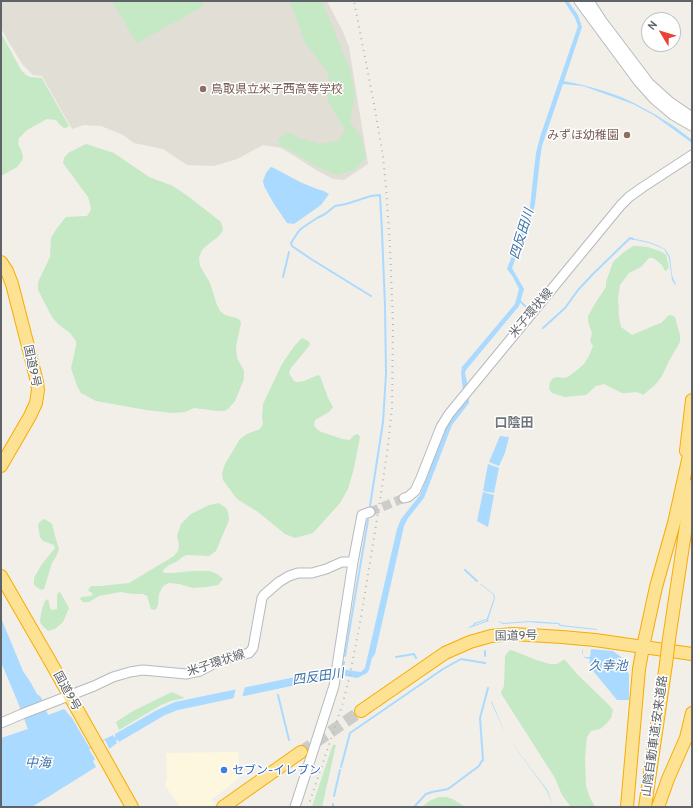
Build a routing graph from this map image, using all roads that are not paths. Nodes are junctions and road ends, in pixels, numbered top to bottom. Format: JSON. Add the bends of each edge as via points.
{"nodes":[{"id":1,"x":578,"y":1,"type":"edge"},
{"id":2,"x":589,"y":1,"type":"edge"},
{"id":3,"x":692,"y":117,"type":"edge"},
{"id":4,"x":692,"y":126,"type":"edge"},
{"id":5,"x":692,"y":155,"type":"edge"},
{"id":6,"x":1,"y":262,"type":"edge"},
{"id":7,"x":692,"y":400,"type":"edge"},
{"id":8,"x":692,"y":442,"type":"edge"},
{"id":9,"x":1,"y":466,"type":"edge"},
{"id":10,"x":692,"y":476,"type":"edge"},
{"id":11,"x":687,"y":488,"type":"edge"},
{"id":12,"x":404,"y":498,"type":"tunnel mouth"},
{"id":13,"x":370,"y":512,"type":"tunnel mouth"},
{"id":14,"x":688,"y":513,"type":"junction"},
{"id":15,"x":353,"y":562,"type":"junction"},
{"id":16,"x":1,"y":576,"type":"edge"},
{"id":17,"x":642,"y":647,"type":"junction"},
{"id":18,"x":692,"y":654,"type":"edge"},
{"id":19,"x":69,"y":695,"type":"junction"},
{"id":20,"x":361,"y":711,"type":"tunnel mouth"},
{"id":21,"x":692,"y":713,"type":"edge"},
{"id":22,"x":1,"y":723,"type":"edge"},
{"id":23,"x":302,"y":752,"type":"tunnel mouth"},
{"id":24,"x":132,"y":807,"type":"edge"},
{"id":25,"x":223,"y":807,"type":"edge"},
{"id":26,"x":295,"y":807,"type":"edge"},
{"id":27,"x":627,"y":807,"type":"edge"},
{"id":28,"x":645,"y":807,"type":"edge"},
{"id":29,"x":658,"y":807,"type":"edge"}],
"edges":[{"from":1,"to":4,"type":"main road","via":[[650,95],[663,108]]},
{"from":2,"to":3,"type":"main road","via":[[649,83]]},
{"from":5,"to":12,"type":"main road","name":"米子環状線","via":[[629,197],[617,210],[449,414],[441,427],[422,478],[415,491]]},
{"from":6,"to":9,"type":"highway","name":"国道9号","via":[[12,284],[38,390],[30,416]]},
{"from":7,"to":11,"type":"highway"},
{"from":8,"to":11,"type":"highway"},
{"from":10,"to":14,"type":"highway"},
{"from":11,"to":14,"type":"highway"},
{"from":11,"to":17,"type":"highway","via":[[674,523]]},
{"from":13,"to":15,"type":"main road","via":[[362,515]]},
{"from":14,"to":28,"type":"highway","name":"山陰自動車道;安来道路","bridge":true},
{"from":15,"to":19,"type":"main road","name":"米子環状線","via":[[342,562],[312,574],[298,573],[289,576],[264,595],[249,653],[221,660],[200,671],[186,674],[143,670],[130,672]]},
{"from":15,"to":26,"type":"main road","via":[[336,679]]},
{"from":16,"to":19,"type":"highway","name":"国道9号"},
{"from":17,"to":18,"type":"highway","name":"国道9号"},
{"from":17,"to":20,"type":"highway","name":"国道9号","via":[[562,636],[491,636],[445,653]]},
{"from":17,"to":27,"type":"highway"},
{"from":19,"to":22,"type":"main road"},
{"from":19,"to":24,"type":"highway","name":"国道9号"},
{"from":21,"to":29,"type":"highway","via":[[686,738]]},
{"from":23,"to":25,"type":"highway"}]}
